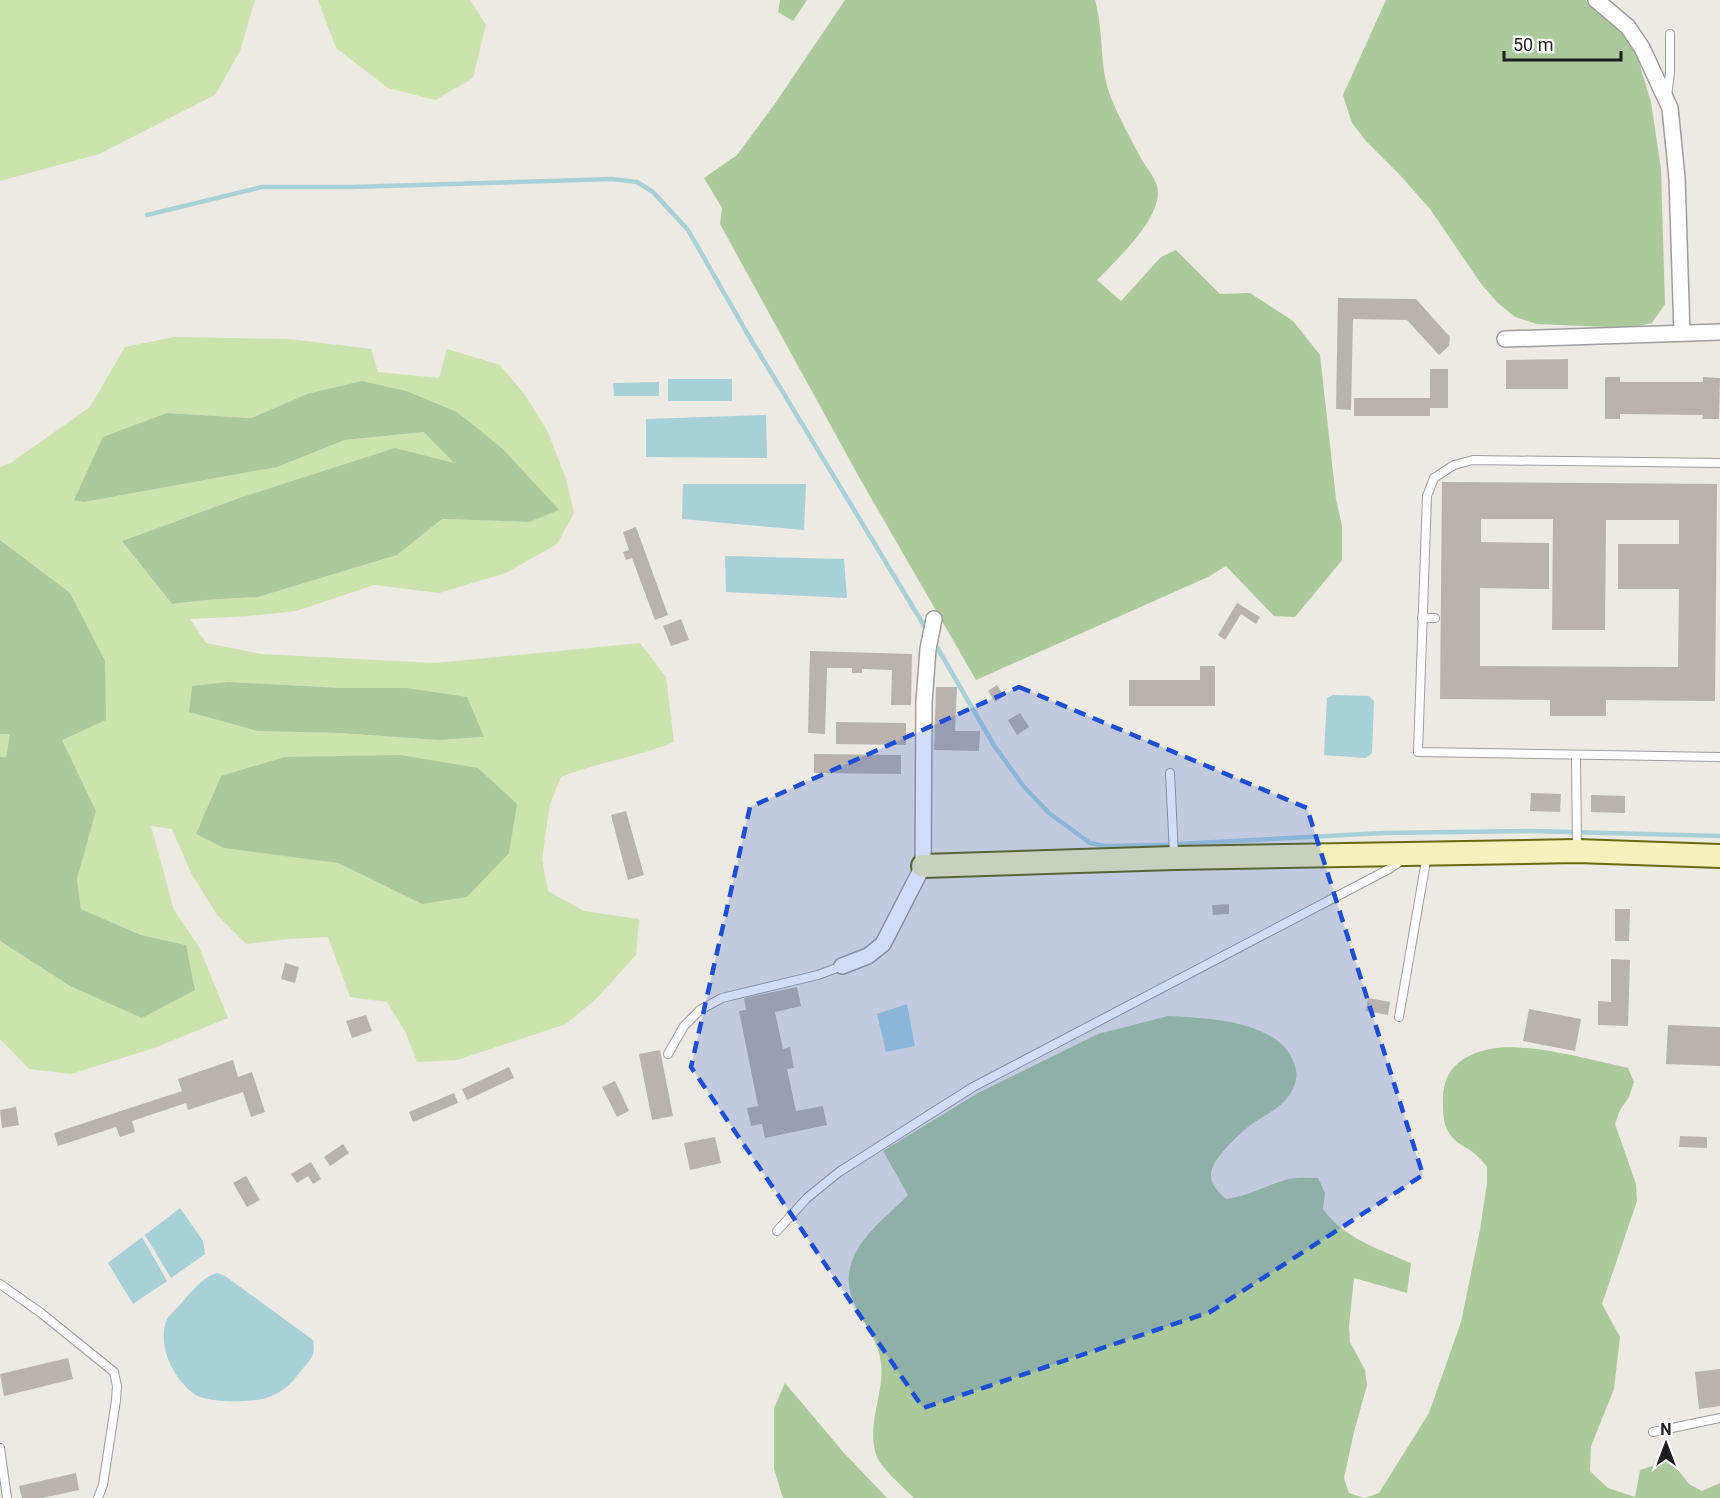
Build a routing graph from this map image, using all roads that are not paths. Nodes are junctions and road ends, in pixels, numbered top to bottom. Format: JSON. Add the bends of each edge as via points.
{"nodes":[{"id":1,"x":1596,"y":0,"type":"edge"},
{"id":2,"x":1671,"y":34,"type":"dead end"},
{"id":3,"x":1666,"y":98,"type":"junction"},
{"id":4,"x":1720,"y":332,"type":"edge"},
{"id":5,"x":1682,"y":333,"type":"junction"},
{"id":6,"x":1504,"y":339,"type":"dead end"},
{"id":7,"x":1720,"y":463,"type":"edge"},
{"id":8,"x":1422,"y":618,"type":"junction"},
{"id":9,"x":1436,"y":618,"type":"dead end"},
{"id":10,"x":934,"y":619,"type":"dead end"},
{"id":11,"x":1576,"y":756,"type":"junction"},
{"id":12,"x":1720,"y":757,"type":"edge"},
{"id":13,"x":1170,"y":773,"type":"dead end"},
{"id":14,"x":1577,"y":845,"type":"junction"},
{"id":15,"x":1174,"y":849,"type":"junction"},
{"id":16,"x":1418,"y":854,"type":"junction"},
{"id":17,"x":1720,"y":856,"type":"edge"},
{"id":18,"x":923,"y":866,"type":"junction"},
{"id":19,"x":842,"y":966,"type":"joint"},
{"id":20,"x":1399,"y":1017,"type":"dead end"},
{"id":21,"x":668,"y":1054,"type":"dead end"},
{"id":22,"x":777,"y":1231,"type":"dead end"},
{"id":23,"x":0,"y":1284,"type":"edge"},
{"id":24,"x":1720,"y":1418,"type":"edge"},
{"id":25,"x":1653,"y":1432,"type":"dead end"},
{"id":26,"x":0,"y":1448,"type":"edge"},
{"id":27,"x":7,"y":1498,"type":"edge"},
{"id":28,"x":98,"y":1498,"type":"edge"}],
"edges":[{"from":1,"to":3,"type":"street","via":[[1628,27]]},
{"from":2,"to":3,"type":"lane"},
{"from":3,"to":5,"type":"street","via":[[1673,126],[1677,178]]},
{"from":4,"to":5,"type":"street"},
{"from":5,"to":6,"type":"street"},
{"from":7,"to":8,"type":"lane","via":[[1473,460],[1454,465],[1434,478],[1427,496]]},
{"from":8,"to":9,"type":"lane"},
{"from":8,"to":11,"type":"lane","via":[[1418,752]]},
{"from":10,"to":18,"type":"street","via":[[924,702]]},
{"from":11,"to":12,"type":"lane"},
{"from":11,"to":14,"type":"lane"},
{"from":13,"to":15,"type":"lane"},
{"from":14,"to":16,"type":"street"},
{"from":14,"to":17,"type":"street"},
{"from":15,"to":16,"type":"street"},
{"from":15,"to":18,"type":"street"},
{"from":16,"to":20,"type":"lane"},
{"from":16,"to":22,"type":"lane","via":[[973,1087],[839,1172],[807,1198]]},
{"from":18,"to":19,"type":"street","via":[[883,944],[868,956]]},
{"from":19,"to":21,"type":"lane","via":[[722,998],[700,1010],[684,1026]]},
{"from":23,"to":28,"type":"lane","via":[[114,1372],[116,1400]]},
{"from":24,"to":25,"type":"lane"},
{"from":26,"to":27,"type":"lane"}]}
